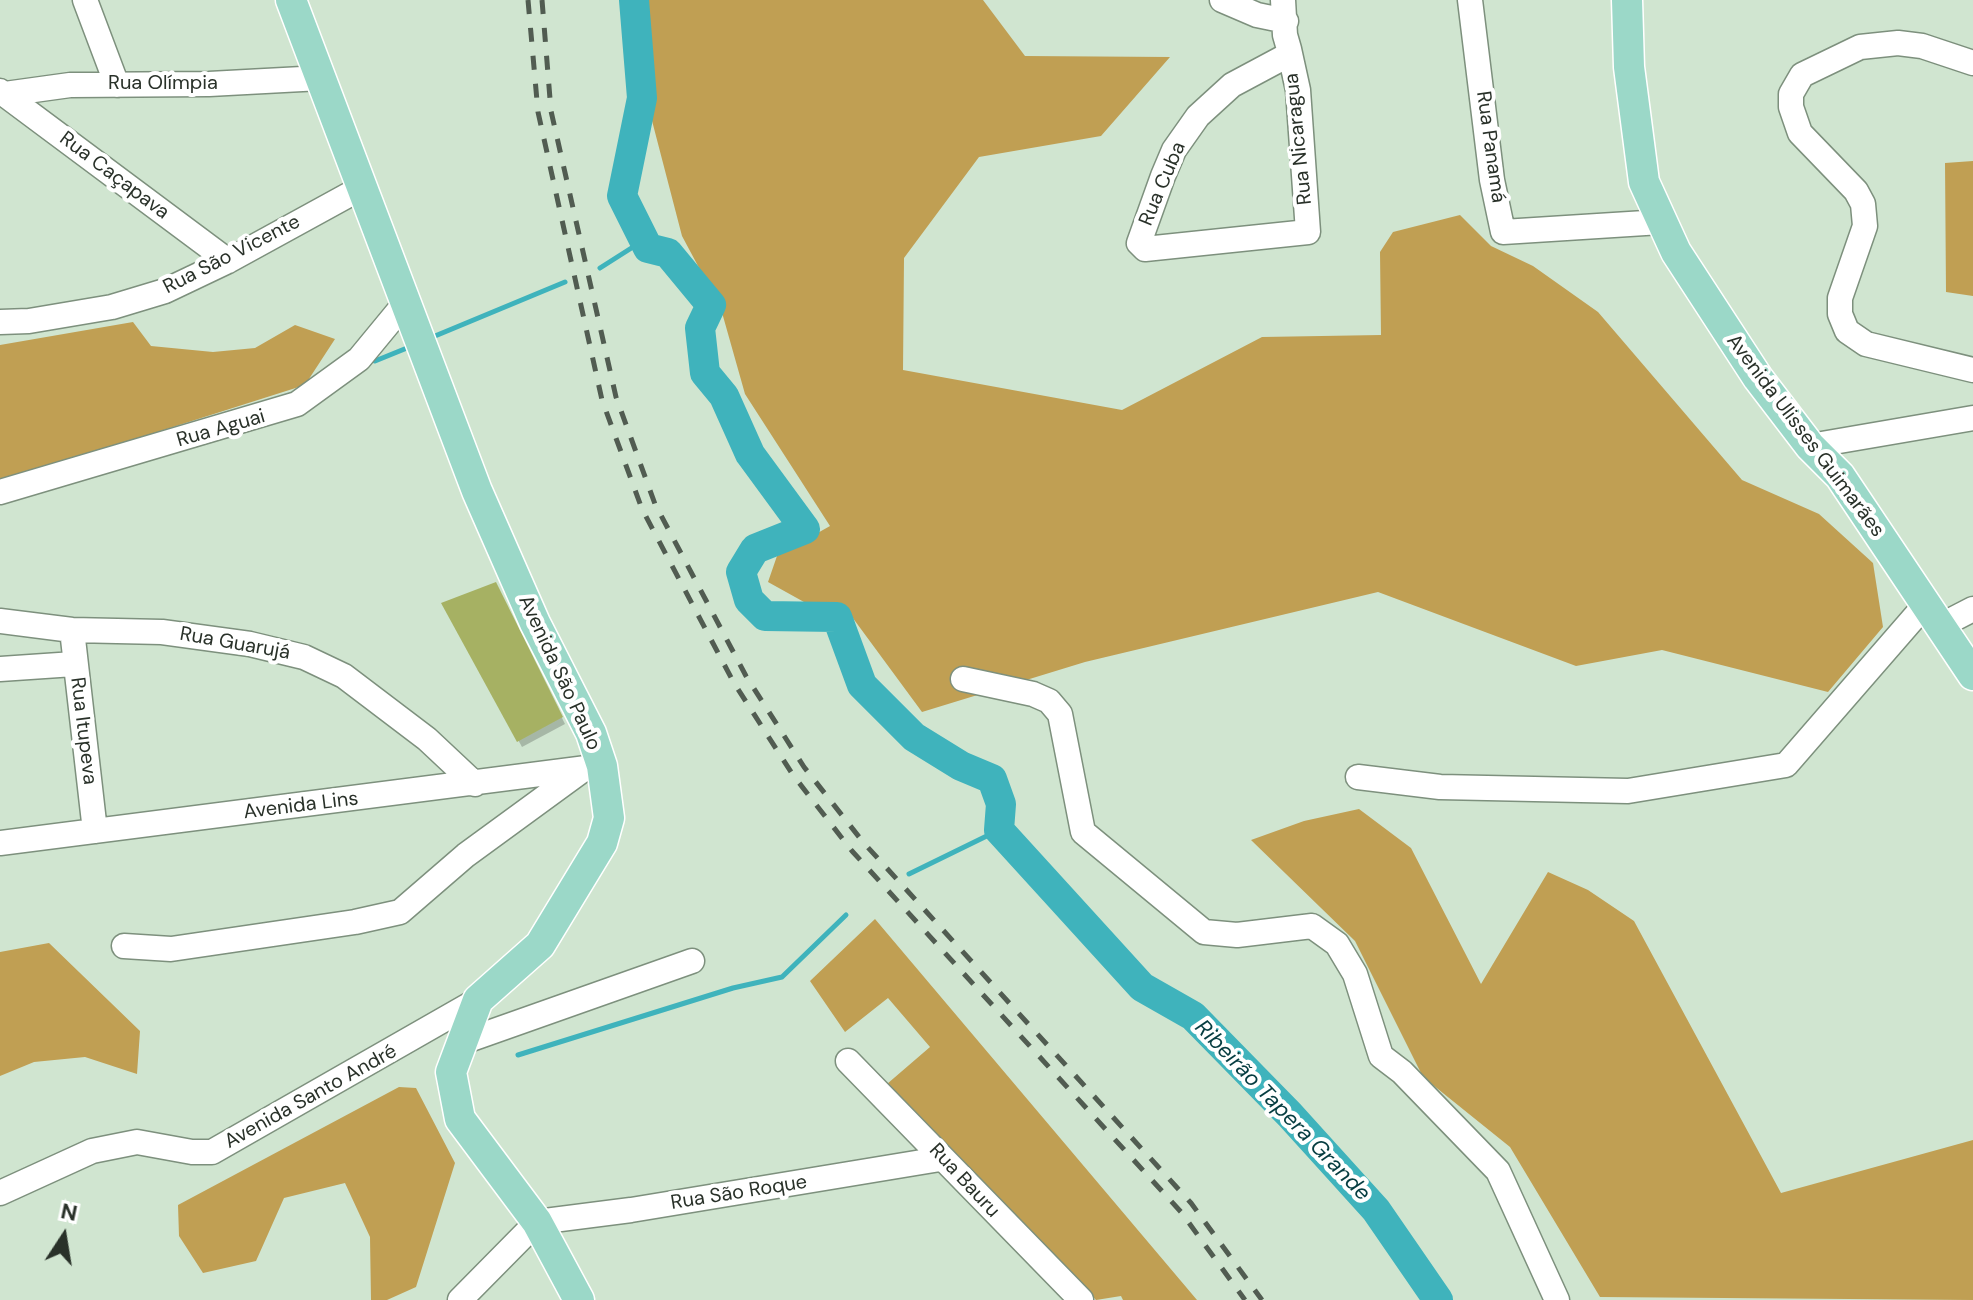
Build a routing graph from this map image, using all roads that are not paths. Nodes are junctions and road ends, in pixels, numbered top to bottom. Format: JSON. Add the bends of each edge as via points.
{"nodes":[{"id":1,"x":85,"y":0,"type":"edge"},
{"id":2,"x":291,"y":0,"type":"edge"},
{"id":3,"x":1222,"y":0,"type":"edge"},
{"id":4,"x":1470,"y":0,"type":"edge"},
{"id":5,"x":1627,"y":0,"type":"edge"},
{"id":6,"x":1284,"y":10,"type":"edge"},
{"id":7,"x":1290,"y":54,"type":"junction"},
{"id":8,"x":1973,"y":63,"type":"edge"},
{"id":9,"x":321,"y":78,"type":"junction"},
{"id":10,"x":117,"y":85,"type":"junction"},
{"id":11,"x":2,"y":93,"type":"edge"},
{"id":12,"x":363,"y":187,"type":"junction"},
{"id":13,"x":1661,"y":222,"type":"junction"},
{"id":14,"x":1308,"y":232,"type":"joint"},
{"id":15,"x":228,"y":261,"type":"junction"},
{"id":16,"x":406,"y":302,"type":"junction"},
{"id":17,"x":0,"y":322,"type":"edge"},
{"id":18,"x":1973,"y":370,"type":"edge"},
{"id":19,"x":1973,"y":418,"type":"edge"},
{"id":20,"x":1810,"y":446,"type":"junction"},
{"id":21,"x":0,"y":492,"type":"edge"},
{"id":22,"x":1973,"y":609,"type":"edge"},
{"id":23,"x":1933,"y":615,"type":"junction"},
{"id":24,"x":0,"y":621,"type":"edge"},
{"id":25,"x":72,"y":630,"type":"junction"},
{"id":26,"x":74,"y":664,"type":"junction"},
{"id":27,"x":0,"y":669,"type":"edge"},
{"id":28,"x":1973,"y":675,"type":"edge"},
{"id":29,"x":963,"y":679,"type":"dead end"},
{"id":30,"x":592,"y":768,"type":"junction"},
{"id":31,"x":1358,"y":777,"type":"dead end"},
{"id":32,"x":475,"y":784,"type":"junction"},
{"id":33,"x":95,"y":831,"type":"junction"},
{"id":34,"x":0,"y":843,"type":"edge"},
{"id":35,"x":124,"y":946,"type":"dead end"},
{"id":36,"x":692,"y":961,"type":"dead end"},
{"id":37,"x":478,"y":1000,"type":"junction"},
{"id":38,"x":460,"y":1043,"type":"junction"},
{"id":39,"x":848,"y":1061,"type":"dead end"},
{"id":40,"x":940,"y":1159,"type":"junction"},
{"id":41,"x":0,"y":1193,"type":"edge"},
{"id":42,"x":537,"y":1222,"type":"junction"},
{"id":43,"x":460,"y":1300,"type":"edge"},
{"id":44,"x":579,"y":1300,"type":"edge"},
{"id":45,"x":1081,"y":1300,"type":"edge"},
{"id":46,"x":1557,"y":1300,"type":"edge"}],
"edges":[{"from":1,"to":10,"type":"street"},
{"from":2,"to":9,"type":"main road","name":"Avenida São Paulo"},
{"from":3,"to":6,"type":"street","via":[[1257,15]]},
{"from":4,"to":13,"type":"street","name":"Rua Panamá","via":[[1503,232]]},
{"from":5,"to":13,"type":"main road","name":"Avenida Ulisses Guimarães","via":[[1629,67],[1644,182]]},
{"from":6,"to":7,"type":"street","name":"Rua Nicaragua"},
{"from":7,"to":14,"type":"street","name":"Rua Nicaragua","via":[[1298,90]]},
{"from":7,"to":14,"type":"street","name":"Rua Cuba","via":[[1232,85],[1198,116],[1174,150],[1139,243],[1145,249]]},
{"from":8,"to":18,"type":"street","via":[[1922,46],[1860,47],[1802,75],[1791,94],[1800,133],[1863,204],[1865,226],[1840,298],[1847,331],[1866,344]]},
{"from":9,"to":10,"type":"street","name":"Rua Olímpia"},
{"from":9,"to":12,"type":"main road","name":"Avenida São Paulo"},
{"from":10,"to":11,"type":"street","name":"Rua Olímpia"},
{"from":11,"to":15,"type":"street","name":"Rua Caçapava"},
{"from":12,"to":15,"type":"street","name":"Rua São Vicente"},
{"from":12,"to":16,"type":"main road","name":"Avenida São Paulo"},
{"from":13,"to":20,"type":"main road","name":"Avenida Ulisses Guimarães","via":[[1758,378]]},
{"from":15,"to":17,"type":"street","name":"Rua São Vicente","via":[[165,291],[112,307]]},
{"from":16,"to":21,"type":"street","name":"Rua Aguai","via":[[359,359],[297,404]]},
{"from":16,"to":30,"type":"main road","name":"Avenida São Paulo","via":[[497,541],[591,733]]},
{"from":19,"to":20,"type":"street"},
{"from":20,"to":23,"type":"main road","name":"Avenida Ulisses Guimarães","via":[[1840,476]]},
{"from":22,"to":23,"type":"street"},
{"from":23,"to":28,"type":"main road","name":"Avenida Ulisses Guimarães"},
{"from":23,"to":31,"type":"street","via":[[1786,765],[1628,791],[1440,787]]},
{"from":24,"to":25,"type":"street","name":"Rua Guarujá"},
{"from":25,"to":26,"type":"street","name":"Rua Itupeva"},
{"from":25,"to":32,"type":"street","name":"Rua Guarujá","via":[[162,632],[304,657],[344,676],[427,739]]},
{"from":26,"to":27,"type":"street"},
{"from":26,"to":33,"type":"street","name":"Rua Itupeva"},
{"from":29,"to":46,"type":"street","via":[[1049,701],[1060,714],[1083,832],[1204,932],[1237,935],[1312,926],[1337,944],[1355,974],[1381,1056],[1498,1171]]},
{"from":30,"to":32,"type":"street","name":"Avenida Lins"},
{"from":30,"to":35,"type":"street","via":[[466,855],[400,912],[171,949]]},
{"from":30,"to":37,"type":"main road","name":"Avenida São Paulo","via":[[609,818],[602,843],[540,945]]},
{"from":32,"to":33,"type":"street","name":"Avenida Lins"},
{"from":33,"to":34,"type":"street","name":"Avenida Lins"},
{"from":36,"to":38,"type":"street"},
{"from":37,"to":38,"type":"main road","name":"Avenida São Paulo"},
{"from":37,"to":41,"type":"street","name":"Avenida Santo André","via":[[212,1152],[137,1142],[92,1151]]},
{"from":38,"to":42,"type":"main road","name":"Avenida São Paulo","via":[[451,1072],[460,1119]]},
{"from":39,"to":40,"type":"street","name":"Rua Bauru","via":[[916,1127]]},
{"from":40,"to":42,"type":"street","name":"Rua São Roque"},
{"from":40,"to":45,"type":"street","name":"Rua Bauru"},
{"from":42,"to":43,"type":"street"},
{"from":42,"to":44,"type":"main road","name":"Avenida São Paulo"}]}
